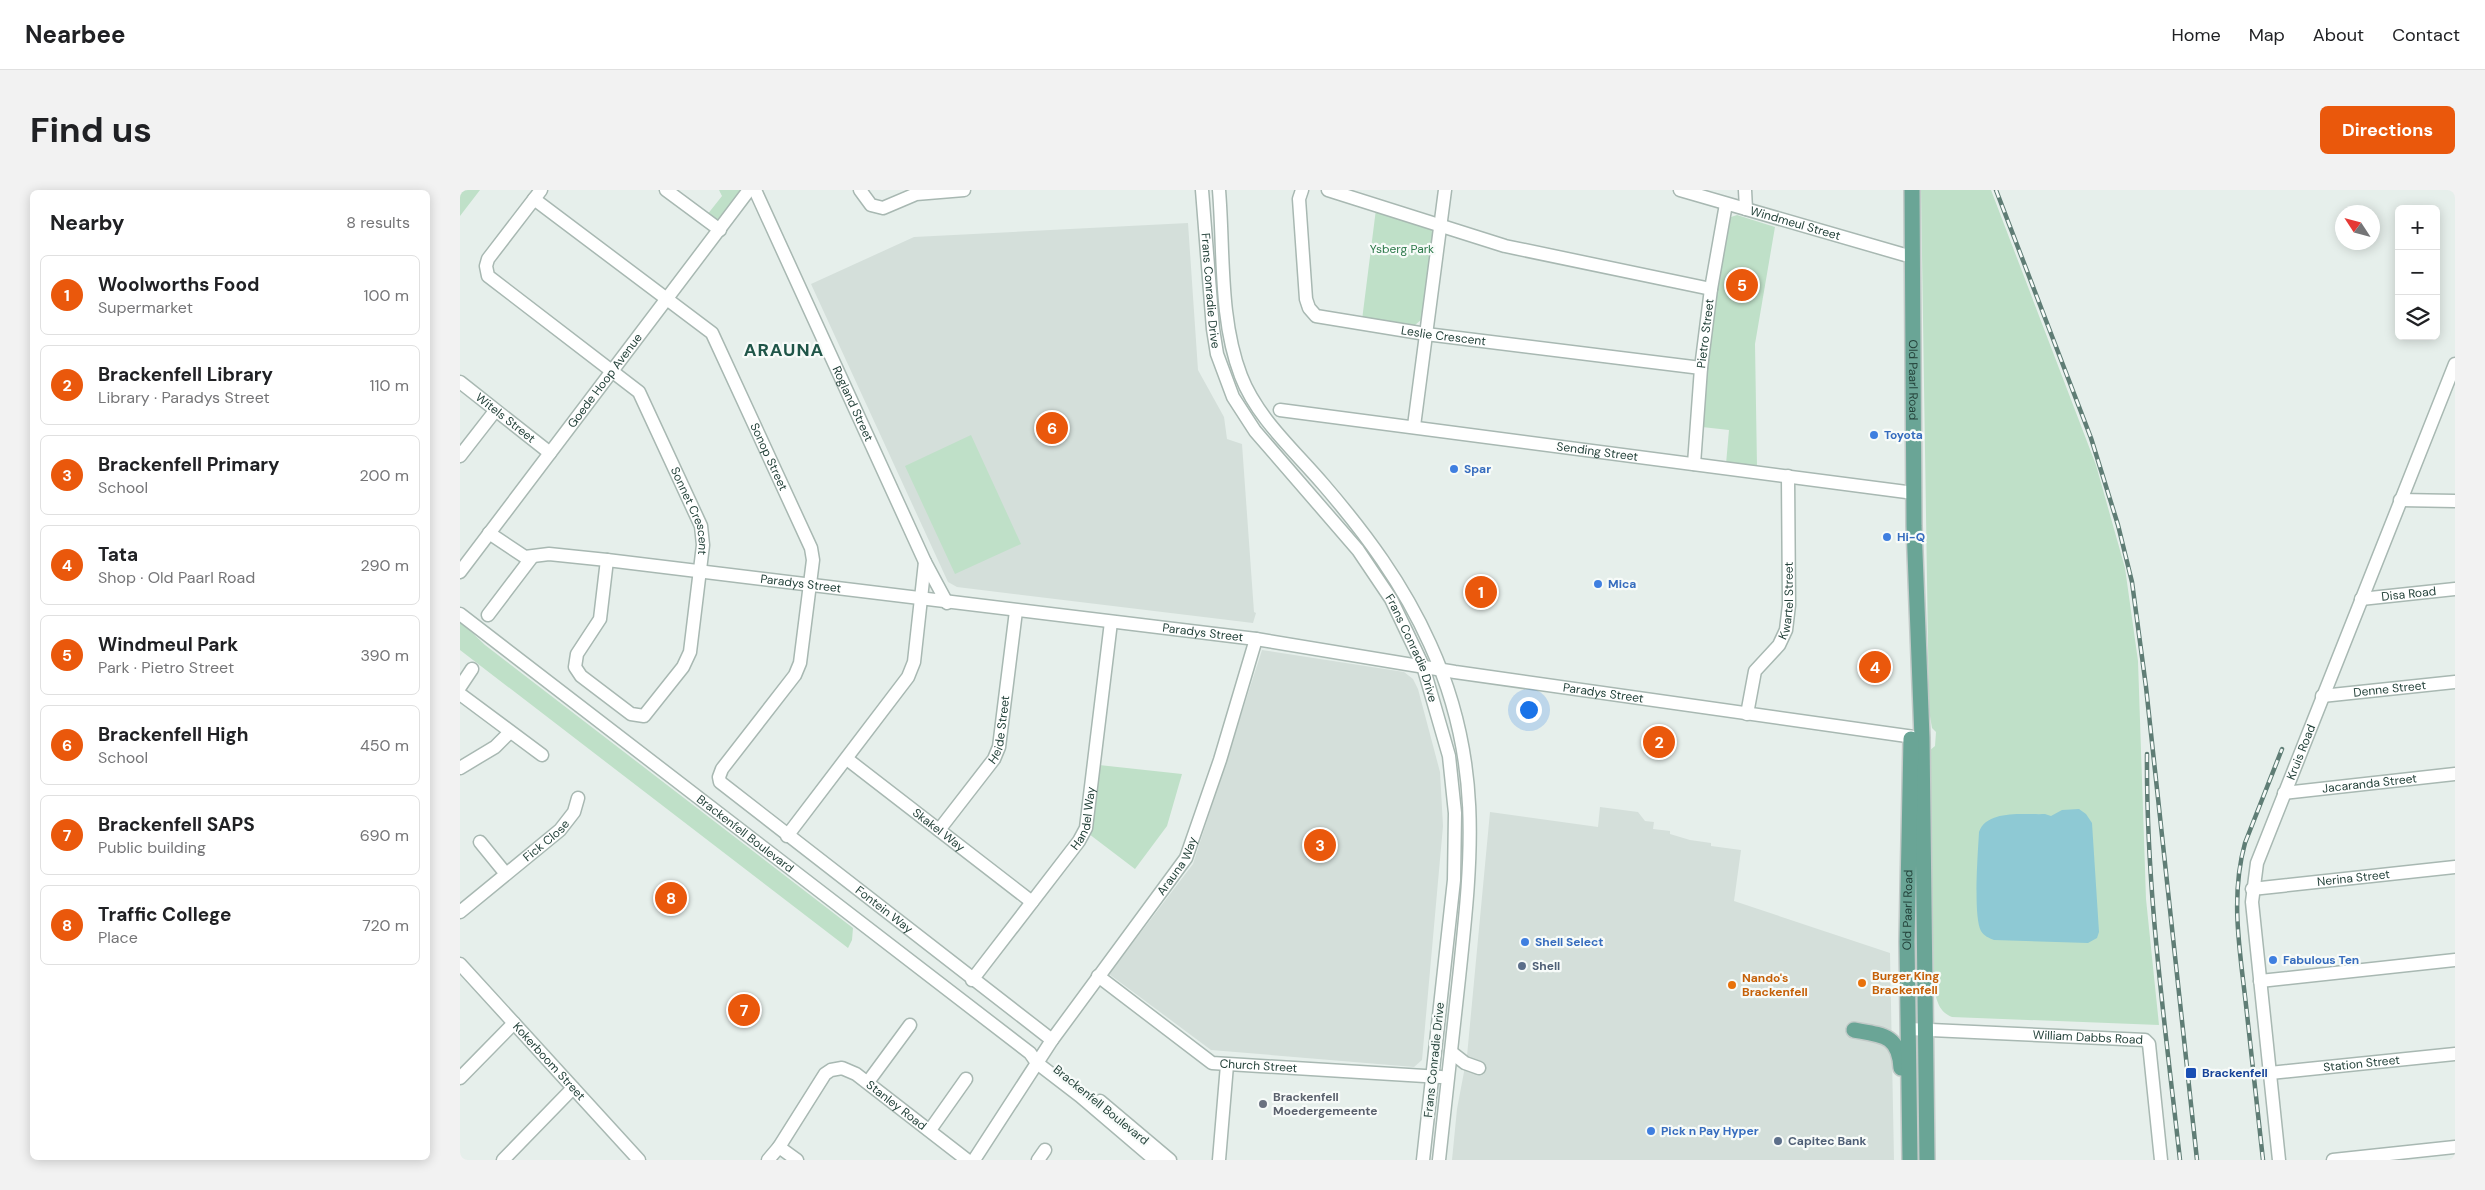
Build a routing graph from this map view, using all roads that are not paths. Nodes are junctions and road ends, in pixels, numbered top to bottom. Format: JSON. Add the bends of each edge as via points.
{"nodes":[{"id":1,"x":666,"y":190,"type":"edge"},
{"id":2,"x":749,"y":190,"type":"edge"},
{"id":3,"x":755,"y":190,"type":"edge"},
{"id":4,"x":860,"y":190,"type":"edge"},
{"id":5,"x":964,"y":190,"type":"edge"},
{"id":6,"x":1202,"y":190,"type":"edge"},
{"id":7,"x":1219,"y":190,"type":"edge"},
{"id":8,"x":1302,"y":190,"type":"edge"},
{"id":9,"x":1328,"y":190,"type":"edge"},
{"id":10,"x":1445,"y":190,"type":"edge"},
{"id":11,"x":1680,"y":190,"type":"edge"},
{"id":12,"x":1745,"y":190,"type":"edge"},
{"id":13,"x":1912,"y":190,"type":"edge"},
{"id":14,"x":538,"y":194,"type":"edge"},
{"id":15,"x":1726,"y":204,"type":"junction"},
{"id":16,"x":1746,"y":209,"type":"junction"},
{"id":17,"x":1440,"y":224,"type":"junction"},
{"id":18,"x":720,"y":230,"type":"junction"},
{"id":19,"x":1912,"y":257,"type":"junction"},
{"id":20,"x":1711,"y":289,"type":"junction"},
{"id":21,"x":668,"y":299,"type":"junction"},
{"id":22,"x":1426,"y":334,"type":"junction"},
{"id":23,"x":2455,"y":364,"type":"edge"},
{"id":24,"x":1700,"y":368,"type":"junction"},
{"id":25,"x":613,"y":371,"type":"junction"},
{"id":26,"x":460,"y":382,"type":"edge"},
{"id":27,"x":1280,"y":410,"type":"dead end"},
{"id":28,"x":495,"y":411,"type":"junction"},
{"id":29,"x":1414,"y":426,"type":"junction"},
{"id":30,"x":550,"y":452,"type":"junction"},
{"id":31,"x":460,"y":456,"type":"edge"},
{"id":32,"x":1694,"y":464,"type":"junction"},
{"id":33,"x":1788,"y":476,"type":"junction"},
{"id":34,"x":1914,"y":492,"type":"junction"},
{"id":35,"x":2400,"y":500,"type":"junction"},
{"id":36,"x":2455,"y":501,"type":"edge"},
{"id":37,"x":489,"y":533,"type":"junction"},
{"id":38,"x":532,"y":557,"type":"junction"},
{"id":39,"x":607,"y":560,"type":"junction"},
{"id":40,"x":925,"y":562,"type":"junction"},
{"id":41,"x":460,"y":572,"type":"edge"},
{"id":42,"x":699,"y":572,"type":"junction"},
{"id":43,"x":810,"y":586,"type":"junction"},
{"id":44,"x":2455,"y":589,"type":"edge"},
{"id":45,"x":920,"y":599,"type":"junction"},
{"id":46,"x":2361,"y":599,"type":"junction"},
{"id":47,"x":947,"y":603,"type":"junction"},
{"id":48,"x":1016,"y":611,"type":"junction"},
{"id":49,"x":460,"y":614,"type":"edge"},
{"id":50,"x":488,"y":615,"type":"dead end"},
{"id":51,"x":1111,"y":622,"type":"junction"},
{"id":52,"x":1256,"y":640,"type":"junction"},
{"id":53,"x":1423,"y":666,"type":"junction"},
{"id":54,"x":472,"y":669,"type":"dead end"},
{"id":55,"x":1440,"y":669,"type":"junction"},
{"id":56,"x":2455,"y":682,"type":"edge"},
{"id":57,"x":460,"y":687,"type":"edge"},
{"id":58,"x":460,"y":694,"type":"edge"},
{"id":59,"x":2322,"y":696,"type":"junction"},
{"id":60,"x":1747,"y":714,"type":"junction"},
{"id":61,"x":510,"y":732,"type":"junction"},
{"id":62,"x":1917,"y":738,"type":"junction"},
{"id":63,"x":542,"y":755,"type":"dead end"},
{"id":64,"x":847,"y":759,"type":"junction"},
{"id":65,"x":460,"y":768,"type":"edge"},
{"id":66,"x":2455,"y":774,"type":"edge"},
{"id":67,"x":719,"y":777,"type":"joint"},
{"id":68,"x":2284,"y":793,"type":"junction"},
{"id":69,"x":578,"y":798,"type":"dead end"},
{"id":70,"x":939,"y":830,"type":"junction"},
{"id":71,"x":786,"y":836,"type":"junction"},
{"id":72,"x":480,"y":842,"type":"dead end"},
{"id":73,"x":2455,"y":867,"type":"edge"},
{"id":74,"x":506,"y":874,"type":"junction"},
{"id":75,"x":2252,"y":889,"type":"junction"},
{"id":76,"x":1032,"y":902,"type":"junction"},
{"id":77,"x":460,"y":912,"type":"edge"},
{"id":78,"x":2455,"y":960,"type":"edge"},
{"id":79,"x":461,"y":968,"type":"edge"},
{"id":80,"x":1098,"y":976,"type":"junction"},
{"id":81,"x":972,"y":980,"type":"junction"},
{"id":82,"x":2260,"y":981,"type":"junction"},
{"id":83,"x":514,"y":1023,"type":"junction"},
{"id":84,"x":910,"y":1025,"type":"dead end"},
{"id":85,"x":1916,"y":1029,"type":"junction"},
{"id":86,"x":1854,"y":1030,"type":"dead end"},
{"id":87,"x":1052,"y":1040,"type":"junction"},
{"id":88,"x":1451,"y":1052,"type":"junction"},
{"id":89,"x":2455,"y":1054,"type":"edge"},
{"id":90,"x":1036,"y":1058,"type":"junction"},
{"id":91,"x":1227,"y":1065,"type":"junction"},
{"id":92,"x":1479,"y":1068,"type":"dead end"},
{"id":93,"x":2270,"y":1073,"type":"junction"},
{"id":94,"x":1432,"y":1076,"type":"junction"},
{"id":95,"x":1448,"y":1077,"type":"junction"},
{"id":96,"x":460,"y":1078,"type":"edge"},
{"id":97,"x":966,"y":1079,"type":"dead end"},
{"id":98,"x":868,"y":1082,"type":"junction"},
{"id":99,"x":573,"y":1088,"type":"junction"},
{"id":100,"x":1910,"y":1124,"type":"junction"},
{"id":101,"x":930,"y":1130,"type":"junction"},
{"id":102,"x":779,"y":1147,"type":"junction"},
{"id":103,"x":2455,"y":1147,"type":"edge"},
{"id":104,"x":635,"y":1159,"type":"edge"},
{"id":105,"x":504,"y":1160,"type":"edge"},
{"id":106,"x":768,"y":1160,"type":"edge"},
{"id":107,"x":796,"y":1160,"type":"edge"},
{"id":108,"x":967,"y":1160,"type":"edge"},
{"id":109,"x":974,"y":1160,"type":"edge"},
{"id":110,"x":1154,"y":1160,"type":"edge"},
{"id":111,"x":1170,"y":1160,"type":"edge"},
{"id":112,"x":1219,"y":1160,"type":"edge"},
{"id":113,"x":1423,"y":1160,"type":"edge"},
{"id":114,"x":1439,"y":1160,"type":"edge"},
{"id":115,"x":1910,"y":1160,"type":"edge"},
{"id":116,"x":1927,"y":1160,"type":"edge"},
{"id":117,"x":2161,"y":1160,"type":"edge"},
{"id":118,"x":2279,"y":1160,"type":"edge"},
{"id":119,"x":2333,"y":1160,"type":"edge"}],
"edges":[{"from":1,"to":18,"type":"street"},
{"from":2,"to":18,"type":"street","name":"Goede Hoop Avenue"},
{"from":3,"to":40,"type":"street","name":"Rogland Street"},
{"from":4,"to":5,"type":"street","via":[[867,202],[877,208],[916,194]]},
{"from":6,"to":53,"type":"street","name":"Frans Conradie Drive","via":[[1213,329],[1217,354],[1233,397],[1255,430],[1374,572]]},
{"from":7,"to":55,"type":"street","name":"Frans Conradie Drive","via":[[1230,340],[1242,378],[1273,428],[1350,516],[1390,569],[1422,627]]},
{"from":8,"to":22,"type":"street","name":"Leslie Crescent","via":[[1299,199],[1306,299],[1312,314]]},
{"from":9,"to":17,"type":"street"},
{"from":10,"to":17,"type":"street"},
{"from":11,"to":15,"type":"street","name":"Windmeul Street"},
{"from":12,"to":16,"type":"street"},
{"from":13,"to":19,"type":"main road","name":"Old Paarl Road"},
{"from":14,"to":21,"type":"street","name":"Sonop Street"},
{"from":14,"to":25,"type":"street","name":"Sonnet Crescent","via":[[488,259],[488,276]]},
{"from":15,"to":16,"type":"street","name":"Windmeul Street"},
{"from":15,"to":20,"type":"street","name":"Pietro Street"},
{"from":16,"to":19,"type":"street","name":"Windmeul Street"},
{"from":17,"to":20,"type":"street","via":[[1531,252]]},
{"from":17,"to":22,"type":"street"},
{"from":18,"to":21,"type":"street","name":"Goede Hoop Avenue"},
{"from":19,"to":34,"type":"main road","name":"Old Paarl Road"},
{"from":20,"to":24,"type":"street","name":"Pietro Street"},
{"from":21,"to":25,"type":"street","name":"Goede Hoop Avenue"},
{"from":21,"to":43,"type":"street","name":"Sonop Street","via":[[707,328],[718,342],[811,548]]},
{"from":22,"to":24,"type":"street","name":"Leslie Crescent"},
{"from":22,"to":29,"type":"street"},
{"from":23,"to":35,"type":"street","name":"Kruis Road"},
{"from":24,"to":32,"type":"street","name":"Pietro Street"},
{"from":25,"to":30,"type":"street","name":"Goede Hoop Avenue"},
{"from":25,"to":42,"type":"street","name":"Sonnet Crescent","via":[[643,398],[697,518],[703,535]]},
{"from":26,"to":28,"type":"street","name":"Witels Street"},
{"from":27,"to":29,"type":"street","name":"Sending Street"},
{"from":28,"to":30,"type":"street","name":"Witels Street"},
{"from":28,"to":31,"type":"street"},
{"from":29,"to":32,"type":"street","name":"Sending Street"},
{"from":30,"to":37,"type":"street","name":"Goede Hoop Avenue"},
{"from":32,"to":33,"type":"street","name":"Sending Street"},
{"from":33,"to":34,"type":"street","name":"Sending Street"},
{"from":33,"to":60,"type":"street","name":"Kwartel Street","via":[[1789,605],[1786,630],[1779,645],[1755,671]]},
{"from":34,"to":62,"type":"main road","name":"Old Paarl Road"},
{"from":35,"to":36,"type":"street"},
{"from":35,"to":46,"type":"street","name":"Kruis Road"},
{"from":37,"to":38,"type":"street","name":"Paradys Street","via":[[510,549]]},
{"from":37,"to":41,"type":"street","name":"Goede Hoop Avenue"},
{"from":38,"to":39,"type":"street","name":"Paradys Street","via":[[549,554]]},
{"from":38,"to":50,"type":"street"},
{"from":39,"to":42,"type":"street","name":"Paradys Street"},
{"from":39,"to":42,"type":"street","name":"Sonnet Crescent","via":[[600,619],[574,663],[582,676],[635,716],[644,716],[648,712],[688,660]]},
{"from":40,"to":45,"type":"street"},
{"from":40,"to":47,"type":"street","name":"Rogland Street"},
{"from":42,"to":43,"type":"street","name":"Paradys Street"},
{"from":43,"to":45,"type":"street","name":"Paradys Street"},
{"from":43,"to":67,"type":"street","name":"Sonop Street","via":[[798,668]]},
{"from":44,"to":46,"type":"street","name":"Disa Road"},
{"from":45,"to":47,"type":"street","name":"Paradys Street"},
{"from":45,"to":64,"type":"street","via":[[912,669]]},
{"from":46,"to":59,"type":"street","name":"Kruis Road"},
{"from":47,"to":48,"type":"street","name":"Paradys Street"},
{"from":48,"to":51,"type":"street","name":"Paradys Street"},
{"from":48,"to":70,"type":"street","name":"Heide Street","via":[[1000,747]]},
{"from":49,"to":90,"type":"street","name":"Brackenfell Boulevard"},
{"from":51,"to":52,"type":"street","name":"Paradys Street"},
{"from":51,"to":76,"type":"street","name":"Handel Way","via":[[1089,819],[1079,841]]},
{"from":52,"to":53,"type":"street","name":"Paradys Street"},
{"from":52,"to":80,"type":"street","name":"Arauna Way","via":[[1189,853]]},
{"from":53,"to":55,"type":"street","name":"Paradys Street"},
{"from":53,"to":94,"type":"street","name":"Frans Conradie Drive","via":[[1449,756],[1456,833],[1454,880]]},
{"from":54,"to":57,"type":"street"},
{"from":55,"to":60,"type":"street","name":"Paradys Street"},
{"from":55,"to":88,"type":"street","name":"Frans Conradie Drive","via":[[1462,739],[1472,833]]},
{"from":56,"to":59,"type":"street","name":"Denne Street"},
{"from":58,"to":61,"type":"street"},
{"from":59,"to":68,"type":"street","name":"Kruis Road"},
{"from":60,"to":62,"type":"street","name":"Paradys Street"},
{"from":61,"to":63,"type":"street"},
{"from":61,"to":65,"type":"street","via":[[495,747]]},
{"from":62,"to":85,"type":"main road","name":"Old Paarl Road"},
{"from":64,"to":70,"type":"street","name":"Skakel Way"},
{"from":64,"to":71,"type":"street"},
{"from":66,"to":68,"type":"street","name":"Jacaranda Street"},
{"from":67,"to":71,"type":"street","name":"Fontein Way","via":[[724,788]]},
{"from":68,"to":75,"type":"street","name":"Kruis Road","via":[[2257,863]]},
{"from":69,"to":74,"type":"street","name":"Fick Close","via":[[569,820],[560,830]]},
{"from":70,"to":76,"type":"street","name":"Skakel Way"},
{"from":71,"to":81,"type":"street","name":"Fontein Way"},
{"from":72,"to":74,"type":"street"},
{"from":73,"to":75,"type":"street","name":"Nerina Street"},
{"from":74,"to":77,"type":"street","name":"Fick Close"},
{"from":75,"to":82,"type":"street","name":"Kruis Road"},
{"from":76,"to":81,"type":"street","name":"Handel Way"},
{"from":78,"to":82,"type":"street"},
{"from":79,"to":83,"type":"street","name":"Kokerboom Street"},
{"from":80,"to":87,"type":"street","name":"Arauna Way"},
{"from":80,"to":91,"type":"street","name":"Church Street","via":[[1206,1059]]},
{"from":81,"to":87,"type":"street","name":"Fontein Way"},
{"from":82,"to":93,"type":"street","name":"Kruis Road"},
{"from":83,"to":96,"type":"street"},
{"from":83,"to":99,"type":"street","name":"Kokerboom Street"},
{"from":84,"to":98,"type":"street"},
{"from":85,"to":100,"type":"main road","name":"Old Paarl Road"},
{"from":85,"to":116,"type":"main road","name":"Old Paarl Road"},
{"from":85,"to":117,"type":"street","name":"William Dabbs Road","via":[[2145,1040]]},
{"from":86,"to":100,"type":"main road","via":[[1882,1036],[1896,1045],[1900,1052],[1904,1100]]},
{"from":87,"to":90,"type":"street","name":"Arauna Way"},
{"from":88,"to":92,"type":"street","via":[[1465,1063]]},
{"from":88,"to":95,"type":"street","name":"Frans Conradie Drive"},
{"from":89,"to":93,"type":"street","name":"Station Street"},
{"from":90,"to":109,"type":"street"},
{"from":90,"to":110,"type":"street","name":"Brackenfell Boulevard"},
{"from":90,"to":111,"type":"street","name":"Brackenfell Boulevard","via":[[1095,1098]]},
{"from":91,"to":94,"type":"street","name":"Church Street"},
{"from":91,"to":112,"type":"street"},
{"from":93,"to":118,"type":"street","name":"Kruis Road"},
{"from":94,"to":95,"type":"street","name":"Church Street"},
{"from":94,"to":113,"type":"street","name":"Frans Conradie Drive"},
{"from":95,"to":114,"type":"street","name":"Frans Conradie Drive"},
{"from":97,"to":101,"type":"street"},
{"from":98,"to":101,"type":"street","name":"Stanley Road"},
{"from":98,"to":102,"type":"street","name":"Stanley Road","via":[[850,1070],[831,1070],[822,1078]]},
{"from":99,"to":104,"type":"street","name":"Kokerboom Street"},
{"from":99,"to":105,"type":"street"},
{"from":100,"to":115,"type":"main road","name":"Old Paarl Road"},
{"from":101,"to":108,"type":"street","name":"Stanley Road"},
{"from":102,"to":106,"type":"street"},
{"from":102,"to":107,"type":"street"},
{"from":103,"to":119,"type":"street"}]}
